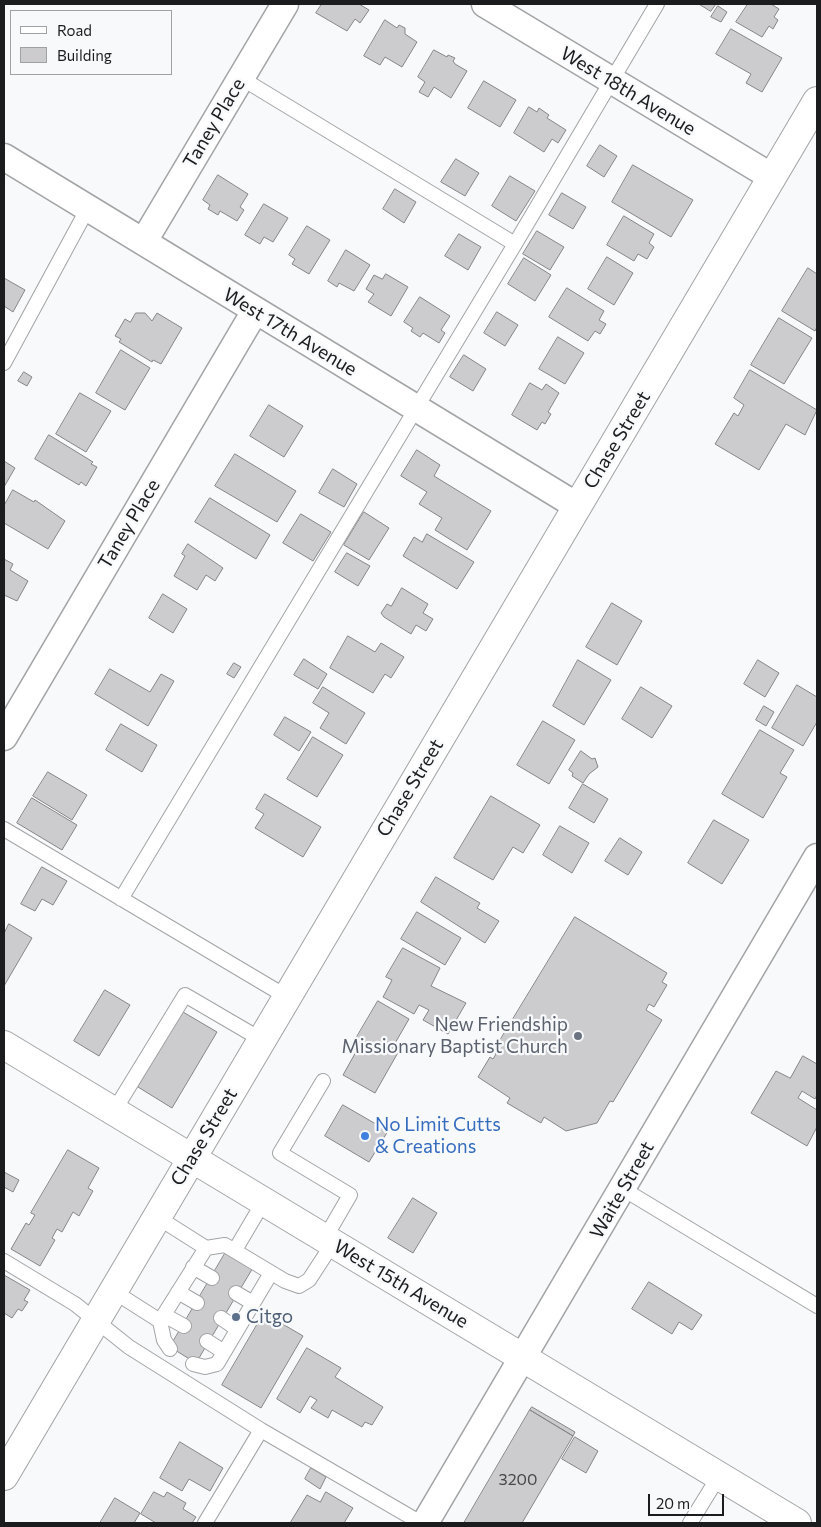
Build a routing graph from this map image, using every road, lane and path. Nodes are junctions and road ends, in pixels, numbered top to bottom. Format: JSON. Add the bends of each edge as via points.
{"nodes":[{"id":1,"x":285,"y":4,"type":"edge"},
{"id":2,"x":484,"y":4,"type":"edge"},
{"id":3,"x":657,"y":4,"type":"edge"},
{"id":4,"x":241,"y":78,"type":"junction"},
{"id":5,"x":612,"y":81,"type":"junction"},
{"id":6,"x":817,"y":100,"type":"edge"},
{"id":7,"x":4,"y":157,"type":"edge"},
{"id":8,"x":772,"y":177,"type":"junction"},
{"id":9,"x":88,"y":208,"type":"junction"},
{"id":10,"x":144,"y":242,"type":"junction"},
{"id":11,"x":515,"y":244,"type":"junction"},
{"id":12,"x":255,"y":311,"type":"junction"},
{"id":13,"x":4,"y":363,"type":"edge"},
{"id":14,"x":417,"y":409,"type":"junction"},
{"id":15,"x":578,"y":506,"type":"junction"},
{"id":16,"x":4,"y":737,"type":"edge"},
{"id":17,"x":4,"y":829,"type":"edge"},
{"id":18,"x":817,"y":857,"type":"edge"},
{"id":19,"x":121,"y":899,"type":"junction"},
{"id":20,"x":287,"y":997,"type":"junction"},
{"id":21,"x":262,"y":1040,"type":"junction"},
{"id":22,"x":4,"y":1045,"type":"edge"},
{"id":23,"x":322,"y":1081,"type":"dead end"},
{"id":24,"x":114,"y":1111,"type":"junction"},
{"id":25,"x":192,"y":1158,"type":"junction"},
{"id":26,"x":622,"y":1189,"type":"junction"},
{"id":27,"x":264,"y":1201,"type":"junction"},
{"id":28,"x":157,"y":1217,"type":"junction"},
{"id":29,"x":329,"y":1241,"type":"junction"},
{"id":30,"x":206,"y":1248,"type":"junction"},
{"id":31,"x":235,"y":1250,"type":"junction"},
{"id":32,"x":4,"y":1261,"type":"edge"},
{"id":33,"x":193,"y":1267,"type":"junction"},
{"id":34,"x":271,"y":1273,"type":"junction"},
{"id":35,"x":212,"y":1278,"type":"dead end"},
{"id":36,"x":113,"y":1291,"type":"junction"},
{"id":37,"x":178,"y":1292,"type":"junction"},
{"id":38,"x":236,"y":1293,"type":"dead end"},
{"id":39,"x":196,"y":1303,"type":"dead end"},
{"id":40,"x":253,"y":1303,"type":"junction"},
{"id":41,"x":817,"y":1306,"type":"edge"},
{"id":42,"x":162,"y":1318,"type":"junction"},
{"id":43,"x":221,"y":1318,"type":"dead end"},
{"id":44,"x":96,"y":1321,"type":"junction"},
{"id":45,"x":184,"y":1326,"type":"dead end"},
{"id":46,"x":237,"y":1329,"type":"junction"},
{"id":47,"x":207,"y":1341,"type":"dead end"},
{"id":48,"x":170,"y":1349,"type":"dead end"},
{"id":49,"x":224,"y":1352,"type":"junction"},
{"id":50,"x":523,"y":1358,"type":"junction"},
{"id":51,"x":193,"y":1364,"type":"dead end"},
{"id":52,"x":261,"y":1430,"type":"junction"},
{"id":53,"x":4,"y":1476,"type":"edge"},
{"id":54,"x":719,"y":1476,"type":"junction"},
{"id":55,"x":205,"y":1523,"type":"edge"},
{"id":56,"x":421,"y":1523,"type":"edge"},
{"id":57,"x":425,"y":1523,"type":"edge"},
{"id":58,"x":690,"y":1523,"type":"edge"},
{"id":59,"x":797,"y":1523,"type":"edge"}],
"edges":[{"from":1,"to":4,"type":"street","name":"Taney Place"},
{"from":2,"to":5,"type":"street","name":"West 18th Avenue"},
{"from":3,"to":5,"type":"lane"},
{"from":4,"to":10,"type":"street","name":"Taney Place"},
{"from":4,"to":11,"type":"lane"},
{"from":5,"to":8,"type":"street","name":"West 18th Avenue"},
{"from":5,"to":11,"type":"lane"},
{"from":6,"to":8,"type":"street","name":"Chase Street"},
{"from":7,"to":9,"type":"street","name":"West 17th Avenue"},
{"from":8,"to":15,"type":"street","name":"Chase Street"},
{"from":9,"to":10,"type":"street","name":"West 17th Avenue"},
{"from":9,"to":13,"type":"lane"},
{"from":10,"to":12,"type":"street","name":"West 17th Avenue"},
{"from":11,"to":14,"type":"lane"},
{"from":12,"to":14,"type":"street","name":"West 17th Avenue"},
{"from":12,"to":16,"type":"street","name":"Taney Place"},
{"from":14,"to":15,"type":"street","name":"West 17th Avenue"},
{"from":14,"to":19,"type":"lane"},
{"from":15,"to":20,"type":"street","name":"Chase Street"},
{"from":17,"to":19,"type":"lane"},
{"from":18,"to":26,"type":"street","name":"Waite Street"},
{"from":19,"to":20,"type":"lane"},
{"from":20,"to":21,"type":"street","name":"Chase Street"},
{"from":21,"to":24,"type":"lane","via":[[185,995]]},
{"from":21,"to":25,"type":"street","name":"Chase Street"},
{"from":22,"to":24,"type":"street","name":"West 15th Avenue"},
{"from":23,"to":29,"type":"lane","via":[[280,1153],[350,1195]]},
{"from":24,"to":25,"type":"street","name":"West 15th Avenue"},
{"from":25,"to":27,"type":"street","name":"West 15th Avenue"},
{"from":25,"to":28,"type":"street","name":"Chase Street"},
{"from":26,"to":41,"type":"lane"},
{"from":26,"to":50,"type":"street","name":"Waite Street"},
{"from":27,"to":29,"type":"street","name":"West 15th Avenue"},
{"from":27,"to":31,"type":"lane"},
{"from":28,"to":30,"type":"lane"},
{"from":28,"to":36,"type":"street","name":"Chase Street"},
{"from":29,"to":34,"type":"lane","via":[[308,1280],[299,1286]]},
{"from":29,"to":50,"type":"street","name":"West 15th Avenue"},
{"from":30,"to":31,"type":"lane","via":[[225,1245]]},
{"from":30,"to":33,"type":"lane"},
{"from":31,"to":34,"type":"lane"},
{"from":32,"to":44,"type":"lane","via":[[75,1304]]},
{"from":33,"to":35,"type":"lane"},
{"from":33,"to":37,"type":"lane"},
{"from":34,"to":40,"type":"lane"},
{"from":36,"to":42,"type":"lane"},
{"from":36,"to":44,"type":"street","name":"Chase Street"},
{"from":37,"to":39,"type":"lane"},
{"from":37,"to":42,"type":"lane"},
{"from":38,"to":40,"type":"lane"},
{"from":40,"to":46,"type":"lane"},
{"from":42,"to":45,"type":"lane"},
{"from":42,"to":48,"type":"lane","via":[[164,1340]]},
{"from":43,"to":46,"type":"lane"},
{"from":44,"to":52,"type":"lane","via":[[129,1347]]},
{"from":44,"to":53,"type":"street","name":"Chase Street"},
{"from":46,"to":49,"type":"lane"},
{"from":47,"to":49,"type":"lane"},
{"from":49,"to":51,"type":"lane","via":[[216,1364],[205,1367]]},
{"from":50,"to":54,"type":"street","name":"West 15th Avenue"},
{"from":50,"to":57,"type":"street","name":"Waite Street"},
{"from":52,"to":55,"type":"lane"},
{"from":52,"to":56,"type":"lane"},
{"from":54,"to":58,"type":"lane"},
{"from":54,"to":59,"type":"street","name":"West 15th Avenue"}]}
